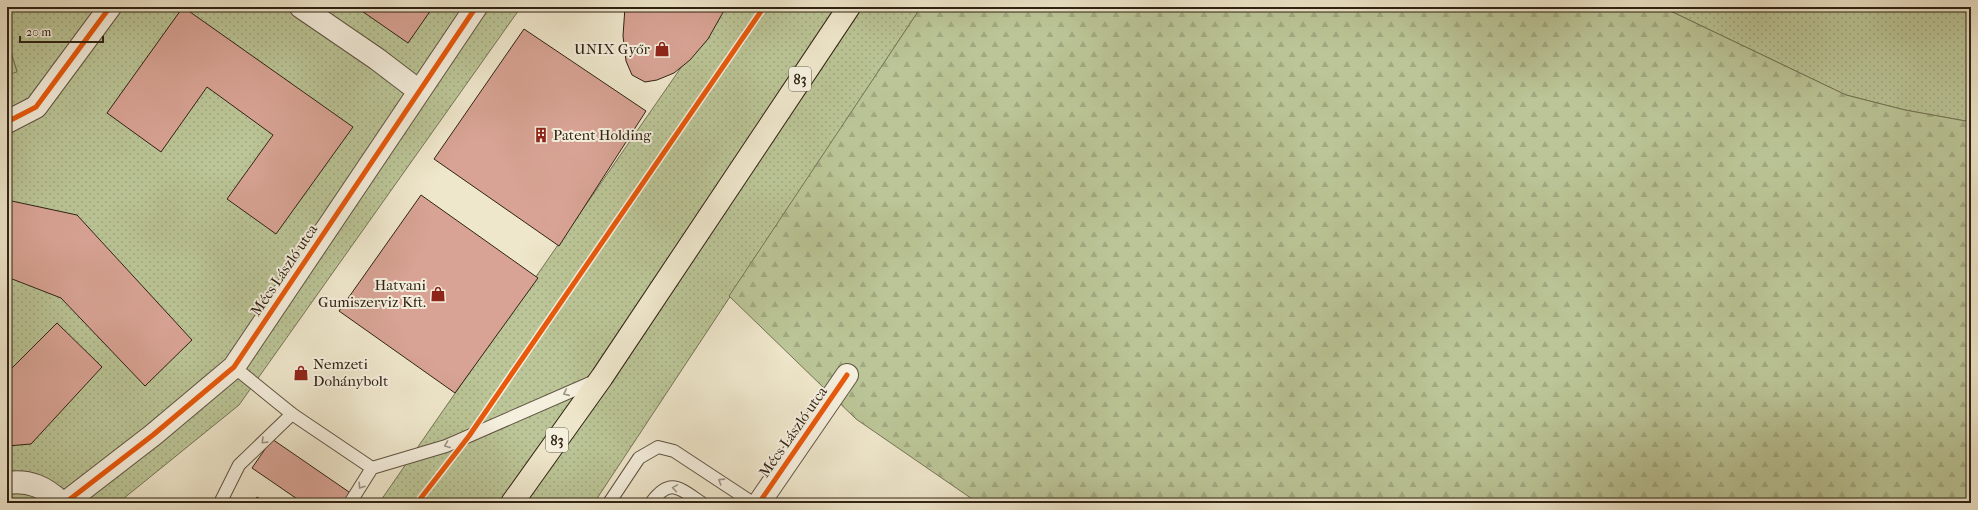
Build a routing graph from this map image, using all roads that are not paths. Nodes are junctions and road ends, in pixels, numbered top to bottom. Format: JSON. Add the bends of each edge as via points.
{"nodes":[{"id":1,"x":110,"y":7,"type":"edge"},
{"id":2,"x":301,"y":7,"type":"edge"},
{"id":3,"x":476,"y":7,"type":"edge"},
{"id":4,"x":849,"y":7,"type":"edge"},
{"id":5,"x":419,"y":91,"type":"junction"},
{"id":6,"x":7,"y":122,"type":"edge"},
{"id":7,"x":234,"y":366,"type":"junction"},
{"id":8,"x":847,"y":376,"type":"dead end"},
{"id":9,"x":602,"y":378,"type":"junction"},
{"id":10,"x":292,"y":414,"type":"junction"},
{"id":11,"x":372,"y":468,"type":"junction"},
{"id":12,"x":7,"y":483,"type":"edge"},
{"id":13,"x":63,"y":503,"type":"edge"},
{"id":14,"x":220,"y":503,"type":"edge"},
{"id":15,"x":350,"y":503,"type":"edge"},
{"id":16,"x":512,"y":503,"type":"edge"},
{"id":17,"x":609,"y":503,"type":"edge"},
{"id":18,"x":651,"y":503,"type":"edge"},
{"id":19,"x":702,"y":503,"type":"edge"},
{"id":20,"x":753,"y":503,"type":"edge"},
{"id":21,"x":759,"y":503,"type":"edge"}],
"edges":[{"from":1,"to":6,"type":"street","via":[[36,107]]},
{"from":2,"to":5,"type":"street"},
{"from":3,"to":5,"type":"street","name":"Mécs László utca"},
{"from":4,"to":9,"type":"main road","number":"83"},
{"from":5,"to":7,"type":"street","name":"Mécs László utca"},
{"from":7,"to":10,"type":"lane"},
{"from":7,"to":13,"type":"street","name":"Mécs László utca","via":[[153,435]]},
{"from":8,"to":21,"type":"street","name":"Mécs László utca"},
{"from":9,"to":11,"type":"lane","one_way":true,"via":[[446,446]]},
{"from":9,"to":16,"type":"main road","number":"83"},
{"from":10,"to":11,"type":"lane"},
{"from":10,"to":14,"type":"lane","one_way":true,"via":[[239,465]]},
{"from":11,"to":15,"type":"lane","one_way":true},
{"from":12,"to":13,"type":"street","name":"Mécs László utca","via":[[20,482],[40,486]]},
{"from":20,"to":17,"type":"lane","one_way":true,"via":[[674,451],[658,447],[639,458]]},
{"from":19,"to":18,"type":"lane","one_way":true,"via":[[682,489],[669,487],[660,491]]}]}
